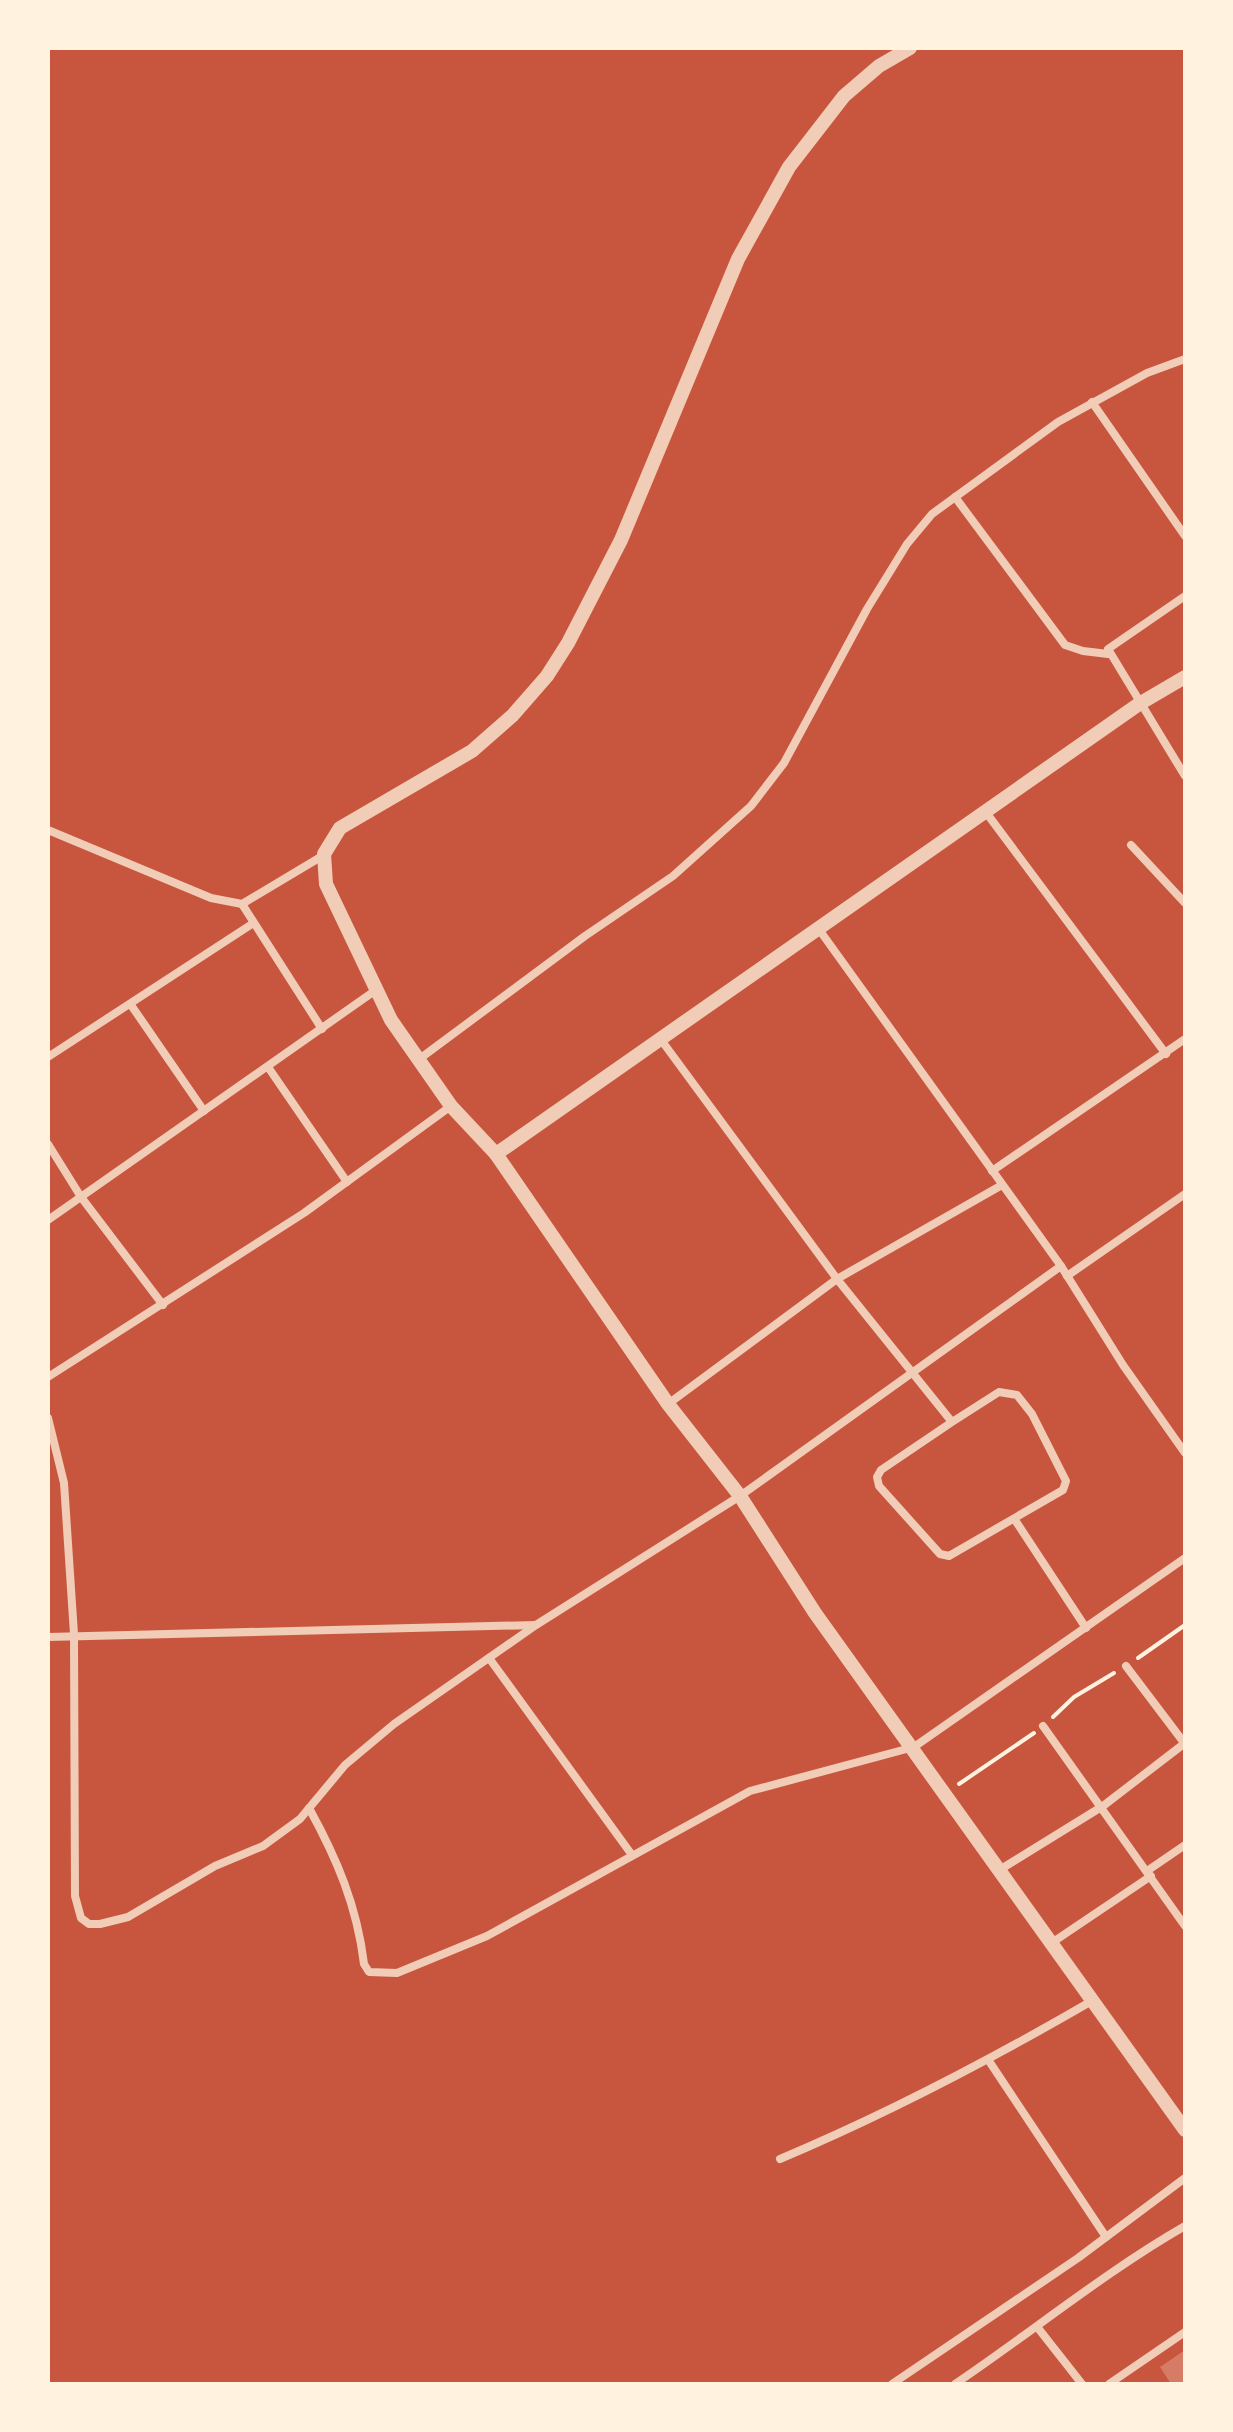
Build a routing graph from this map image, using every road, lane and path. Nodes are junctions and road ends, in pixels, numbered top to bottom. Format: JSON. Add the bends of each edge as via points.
{"nodes":[{"id":1,"x":910,"y":48,"type":"edge"},
{"id":2,"x":1185,"y":359,"type":"edge"},
{"id":3,"x":1092,"y":402,"type":"junction"},
{"id":4,"x":955,"y":497,"type":"junction"},
{"id":5,"x":1185,"y":536,"type":"edge"},
{"id":6,"x":1185,"y":596,"type":"edge"},
{"id":7,"x":1108,"y":654,"type":"junction"},
{"id":8,"x":1185,"y":677,"type":"edge"},
{"id":9,"x":1139,"y":704,"type":"junction"},
{"id":10,"x":1185,"y":776,"type":"edge"},
{"id":11,"x":985,"y":811,"type":"junction"},
{"id":12,"x":48,"y":830,"type":"edge"},
{"id":13,"x":1131,"y":845,"type":"dead end"},
{"id":14,"x":324,"y":854,"type":"junction"},
{"id":15,"x":1185,"y":903,"type":"edge"},
{"id":16,"x":242,"y":904,"type":"junction"},
{"id":17,"x":252,"y":924,"type":"junction"},
{"id":18,"x":818,"y":927,"type":"junction"},
{"id":19,"x":376,"y":990,"type":"junction"},
{"id":20,"x":131,"y":1005,"type":"junction"},
{"id":21,"x":322,"y":1029,"type":"junction"},
{"id":22,"x":659,"y":1037,"type":"junction"},
{"id":23,"x":1185,"y":1039,"type":"edge"},
{"id":24,"x":1166,"y":1054,"type":"junction"},
{"id":25,"x":48,"y":1057,"type":"edge"},
{"id":26,"x":417,"y":1060,"type":"junction"},
{"id":27,"x":268,"y":1067,"type":"junction"},
{"id":28,"x":451,"y":1106,"type":"junction"},
{"id":29,"x":204,"y":1111,"type":"junction"},
{"id":30,"x":48,"y":1144,"type":"edge"},
{"id":31,"x":496,"y":1154,"type":"junction"},
{"id":32,"x":992,"y":1171,"type":"junction"},
{"id":33,"x":347,"y":1182,"type":"junction"},
{"id":34,"x":1002,"y":1185,"type":"junction"},
{"id":35,"x":1185,"y":1194,"type":"edge"},
{"id":36,"x":81,"y":1197,"type":"junction"},
{"id":37,"x":48,"y":1220,"type":"edge"},
{"id":38,"x":1061,"y":1266,"type":"junction"},
{"id":39,"x":1067,"y":1276,"type":"junction"},
{"id":40,"x":837,"y":1279,"type":"junction"},
{"id":41,"x":163,"y":1305,"type":"junction"},
{"id":42,"x":910,"y":1371,"type":"junction"},
{"id":43,"x":48,"y":1377,"type":"edge"},
{"id":44,"x":668,"y":1404,"type":"junction"},
{"id":45,"x":48,"y":1418,"type":"edge"},
{"id":46,"x":952,"y":1422,"type":"junction"},
{"id":47,"x":1185,"y":1453,"type":"edge"},
{"id":48,"x":740,"y":1496,"type":"junction"},
{"id":49,"x":1015,"y":1520,"type":"junction"},
{"id":50,"x":1185,"y":1558,"type":"edge"},
{"id":51,"x":536,"y":1625,"type":"junction"},
{"id":52,"x":1185,"y":1625,"type":"edge"},
{"id":53,"x":1086,"y":1628,"type":"junction"},
{"id":54,"x":74,"y":1634,"type":"junction"},
{"id":55,"x":48,"y":1637,"type":"edge"},
{"id":56,"x":489,"y":1658,"type":"junction"},
{"id":57,"x":1126,"y":1666,"type":"junction"},
{"id":58,"x":1043,"y":1726,"type":"junction"},
{"id":59,"x":1185,"y":1744,"type":"edge"},
{"id":60,"x":914,"y":1747,"type":"junction"},
{"id":61,"x":944,"y":1794,"type":"junction"},
{"id":62,"x":1103,"y":1806,"type":"junction"},
{"id":63,"x":309,"y":1808,"type":"junction"},
{"id":64,"x":1185,"y":1845,"type":"edge"},
{"id":65,"x":632,"y":1855,"type":"junction"},
{"id":66,"x":1001,"y":1869,"type":"junction"},
{"id":67,"x":1149,"y":1874,"type":"junction"},
{"id":68,"x":1185,"y":1926,"type":"edge"},
{"id":69,"x":1053,"y":1942,"type":"junction"},
{"id":70,"x":1090,"y":2002,"type":"junction"},
{"id":71,"x":989,"y":2061,"type":"junction"},
{"id":72,"x":1180,"y":2111,"type":"edge"},
{"id":73,"x":1185,"y":2130,"type":"edge"},
{"id":74,"x":780,"y":2159,"type":"dead end"},
{"id":75,"x":1185,"y":2178,"type":"edge"},
{"id":76,"x":1185,"y":2226,"type":"edge"},
{"id":77,"x":1106,"y":2237,"type":"junction"},
{"id":78,"x":1038,"y":2328,"type":"junction"},
{"id":79,"x":1185,"y":2332,"type":"edge"},
{"id":80,"x":892,"y":2384,"type":"edge"},
{"id":81,"x":957,"y":2384,"type":"edge"},
{"id":82,"x":1082,"y":2384,"type":"edge"},
{"id":83,"x":1109,"y":2384,"type":"edge"}],
"edges":[{"from":1,"to":14,"type":"street","via":[[844,96],[789,167],[738,259],[621,540],[547,676],[472,751],[340,828]]},
{"from":2,"to":3,"type":"street"},
{"from":3,"to":4,"type":"street"},
{"from":3,"to":5,"type":"street"},
{"from":4,"to":7,"type":"street","via":[[1065,645]]},
{"from":4,"to":26,"type":"street","via":[[907,544],[784,763],[751,806],[673,876]]},
{"from":6,"to":7,"type":"street","via":[[1110,644]]},
{"from":7,"to":9,"type":"street"},
{"from":8,"to":9,"type":"street"},
{"from":9,"to":10,"type":"street"},
{"from":9,"to":11,"type":"street"},
{"from":11,"to":18,"type":"street"},
{"from":11,"to":24,"type":"street"},
{"from":12,"to":16,"type":"street","via":[[211,898]]},
{"from":13,"to":15,"type":"street"},
{"from":14,"to":16,"type":"street"},
{"from":14,"to":19,"type":"street","via":[[326,884]]},
{"from":16,"to":17,"type":"street"},
{"from":17,"to":20,"type":"street"},
{"from":17,"to":21,"type":"street"},
{"from":18,"to":22,"type":"street"},
{"from":18,"to":32,"type":"street"},
{"from":19,"to":21,"type":"street"},
{"from":19,"to":26,"type":"street"},
{"from":20,"to":25,"type":"street"},
{"from":20,"to":29,"type":"street"},
{"from":21,"to":27,"type":"street"},
{"from":22,"to":31,"type":"street"},
{"from":22,"to":40,"type":"street"},
{"from":23,"to":24,"type":"street"},
{"from":24,"to":32,"type":"street"},
{"from":26,"to":28,"type":"street"},
{"from":27,"to":29,"type":"street"},
{"from":27,"to":33,"type":"street"},
{"from":28,"to":31,"type":"street"},
{"from":28,"to":33,"type":"street"},
{"from":29,"to":36,"type":"street"},
{"from":30,"to":36,"type":"street"},
{"from":31,"to":44,"type":"street"},
{"from":32,"to":34,"type":"street"},
{"from":33,"to":41,"type":"street"},
{"from":34,"to":38,"type":"street"},
{"from":34,"to":40,"type":"street"},
{"from":35,"to":39,"type":"street"},
{"from":36,"to":37,"type":"street"},
{"from":36,"to":41,"type":"street"},
{"from":38,"to":39,"type":"street"},
{"from":38,"to":42,"type":"street"},
{"from":39,"to":47,"type":"street"},
{"from":40,"to":42,"type":"street"},
{"from":40,"to":44,"type":"street"},
{"from":41,"to":43,"type":"street"},
{"from":42,"to":46,"type":"street"},
{"from":42,"to":48,"type":"street"},
{"from":44,"to":48,"type":"street"},
{"from":45,"to":54,"type":"street","via":[[64,1483]]},
{"from":46,"to":49,"type":"street","via":[[999,1392],[1017,1395],[1032,1414],[1066,1481],[1063,1490]]},
{"from":46,"to":49,"type":"street","via":[[881,1470],[879,1486],[940,1554],[957,1553]]},
{"from":48,"to":51,"type":"street"},
{"from":48,"to":60,"type":"street","via":[[815,1613]]},
{"from":49,"to":53,"type":"street"},
{"from":50,"to":53,"type":"street"},
{"from":51,"to":54,"type":"street"},
{"from":51,"to":56,"type":"street"},
{"from":52,"to":57,"type":"path"},
{"from":53,"to":60,"type":"street"},
{"from":54,"to":55,"type":"street"},
{"from":54,"to":63,"type":"street","via":[[75,1896],[81,1918],[89,1924],[128,1917],[215,1866],[263,1846]]},
{"from":56,"to":63,"type":"street","via":[[394,1724],[345,1765]]},
{"from":56,"to":65,"type":"street"},
{"from":57,"to":58,"type":"path","via":[[1074,1697]]},
{"from":57,"to":59,"type":"street"},
{"from":58,"to":61,"type":"path"},
{"from":58,"to":62,"type":"street"},
{"from":59,"to":62,"type":"street"},
{"from":60,"to":61,"type":"street"},
{"from":60,"to":65,"type":"street","via":[[750,1791]]},
{"from":61,"to":66,"type":"street"},
{"from":62,"to":66,"type":"street"},
{"from":62,"to":67,"type":"street"},
{"from":63,"to":65,"type":"street","via":[[353,1900],[364,1964],[369,1972],[382,1975],[487,1936]]},
{"from":64,"to":67,"type":"street"},
{"from":66,"to":69,"type":"street"},
{"from":67,"to":68,"type":"street"},
{"from":67,"to":69,"type":"street"},
{"from":69,"to":70,"type":"street"},
{"from":70,"to":71,"type":"street"},
{"from":70,"to":72,"type":"street"},
{"from":71,"to":74,"type":"street","via":[[875,2119]]},
{"from":71,"to":77,"type":"street"},
{"from":72,"to":73,"type":"street"},
{"from":75,"to":77,"type":"street"},
{"from":76,"to":78,"type":"street"},
{"from":77,"to":80,"type":"street"},
{"from":78,"to":81,"type":"street"},
{"from":78,"to":82,"type":"street"},
{"from":79,"to":83,"type":"street"}]}
